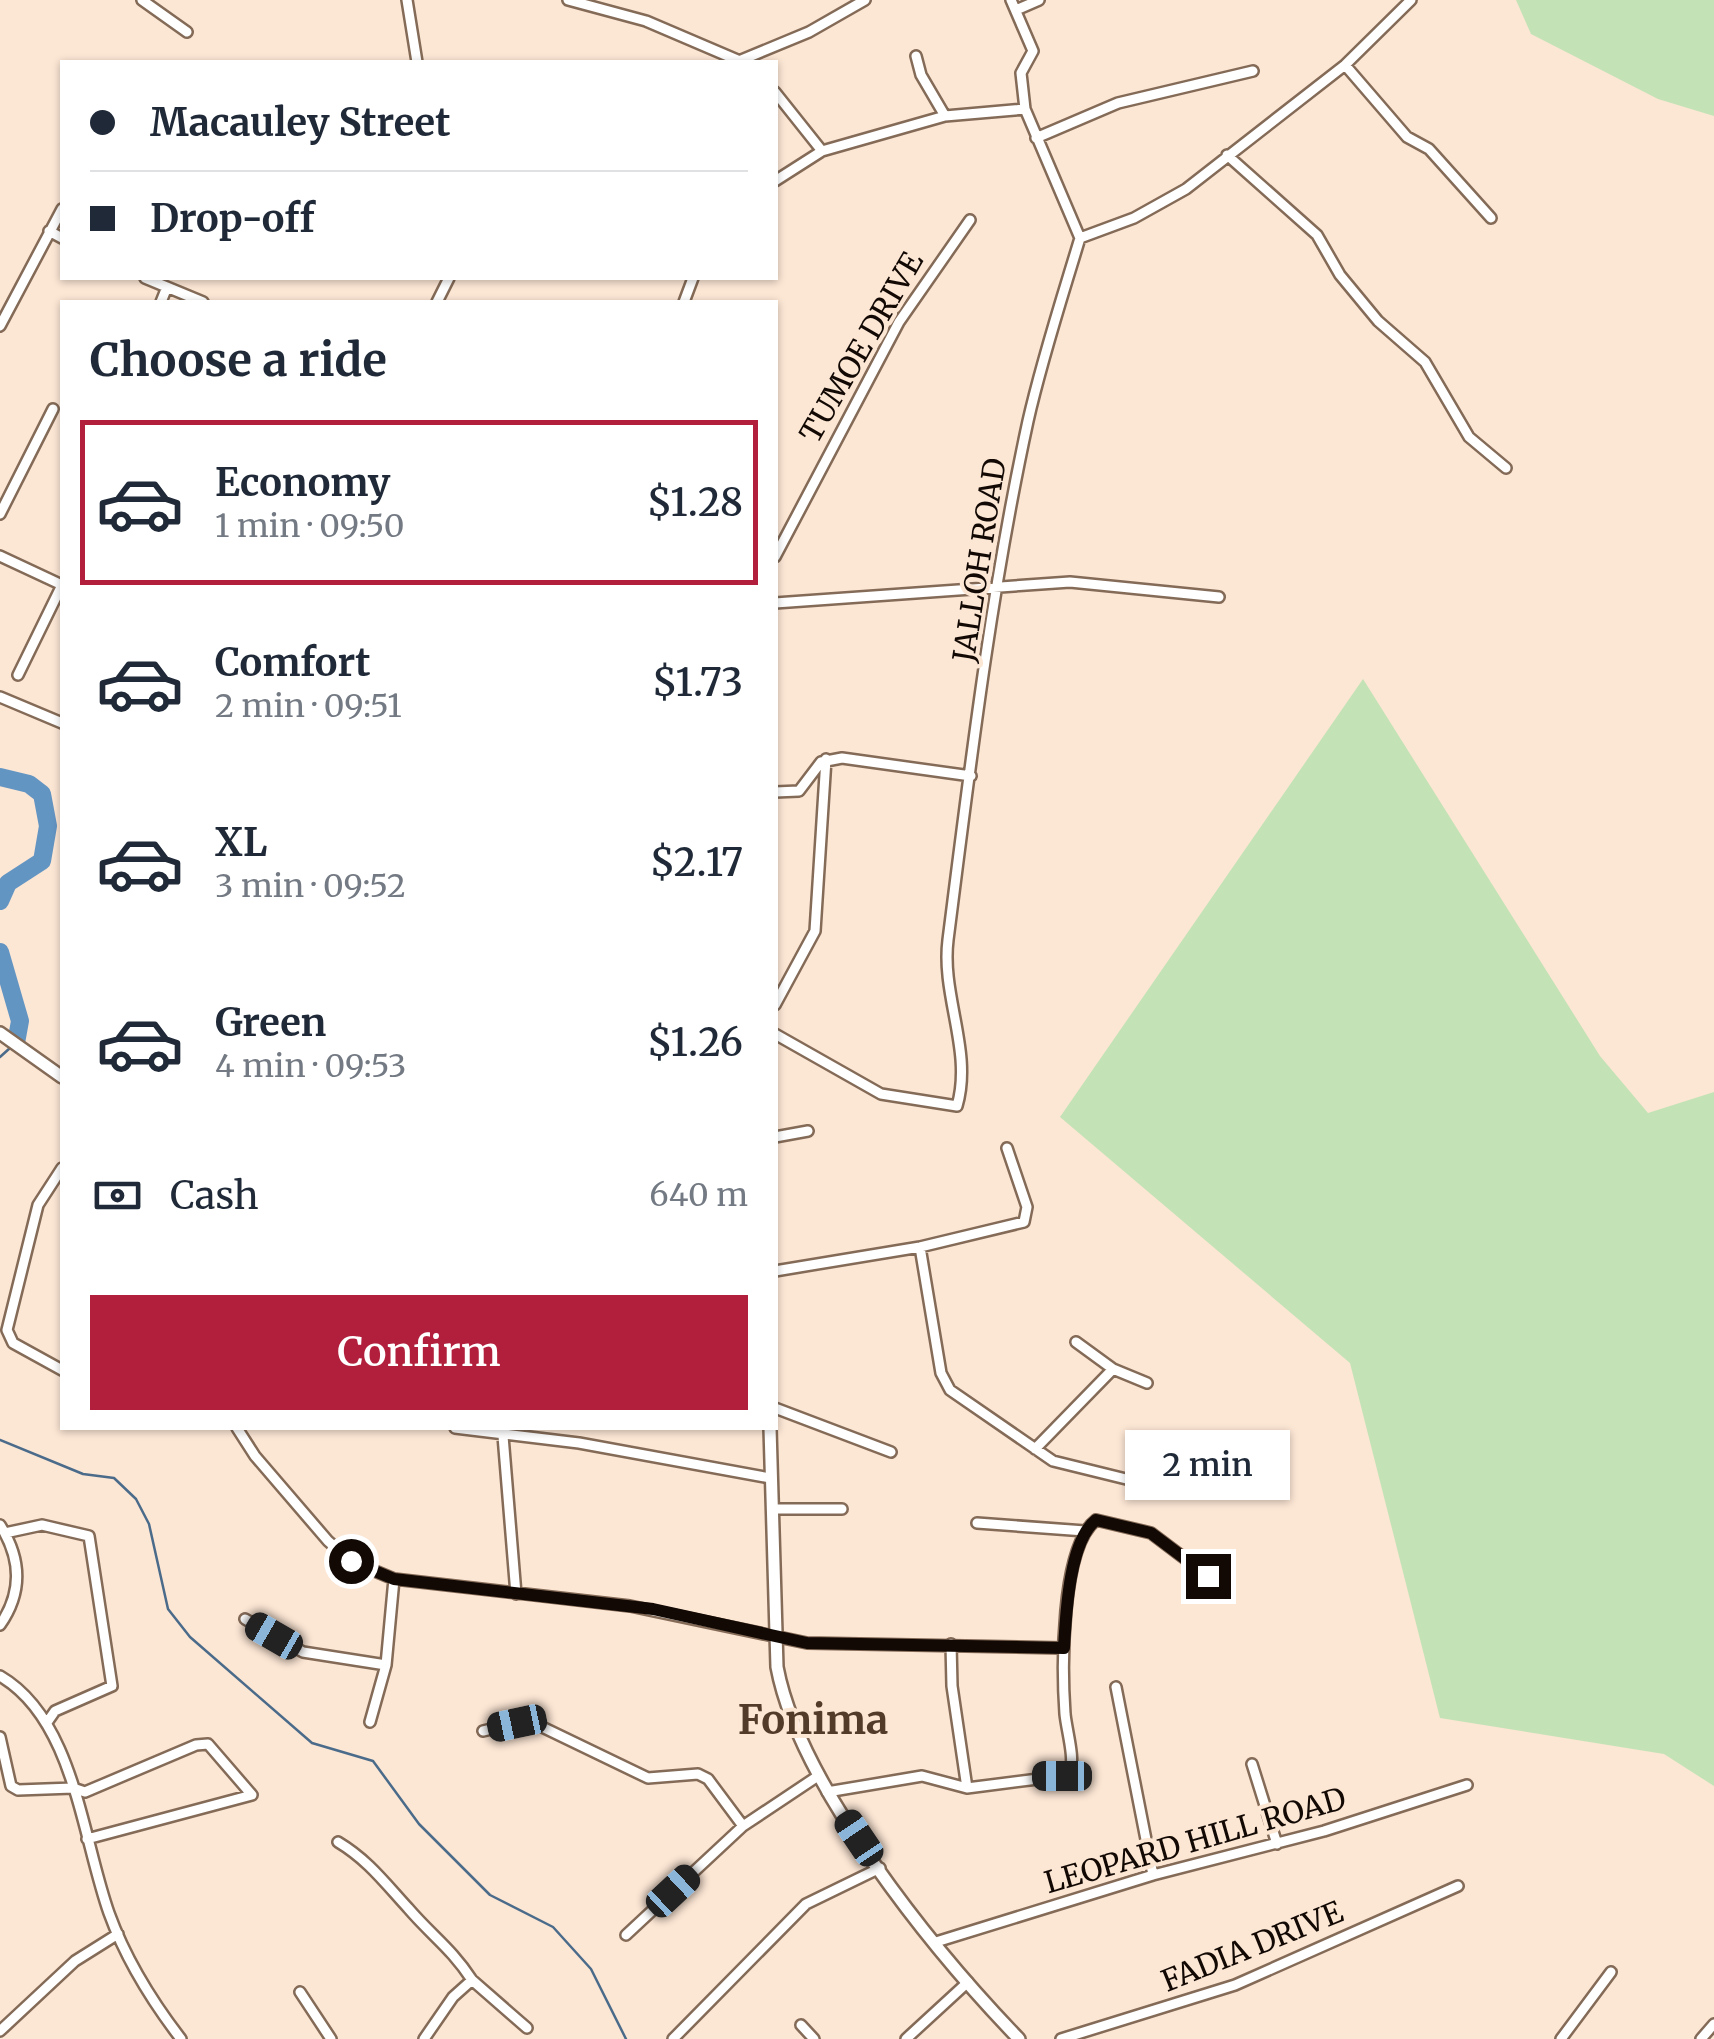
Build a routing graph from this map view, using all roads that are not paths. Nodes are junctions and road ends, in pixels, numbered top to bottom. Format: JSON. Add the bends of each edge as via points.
{"nodes":[{"id":1,"x":142,"y":0,"type":"edge"},
{"id":2,"x":407,"y":0,"type":"edge"},
{"id":3,"x":568,"y":0,"type":"edge"},
{"id":4,"x":865,"y":0,"type":"edge"},
{"id":5,"x":1040,"y":0,"type":"edge"},
{"id":6,"x":1411,"y":0,"type":"edge"},
{"id":7,"x":1014,"y":5,"type":"edge"},
{"id":8,"x":188,"y":32,"type":"dead end"},
{"id":9,"x":916,"y":56,"type":"dead end"},
{"id":10,"x":417,"y":60,"type":"edge"},
{"id":11,"x":735,"y":60,"type":"edge"},
{"id":12,"x":745,"y":60,"type":"edge"},
{"id":13,"x":1344,"y":66,"type":"junction"},
{"id":14,"x":1252,"y":71,"type":"dead end"},
{"id":15,"x":778,"y":96,"type":"edge"},
{"id":16,"x":1025,"y":109,"type":"junction"},
{"id":17,"x":945,"y":116,"type":"junction"},
{"id":18,"x":1036,"y":138,"type":"junction"},
{"id":19,"x":822,"y":151,"type":"junction"},
{"id":20,"x":1227,"y":154,"type":"junction"},
{"id":21,"x":778,"y":179,"type":"edge"},
{"id":22,"x":60,"y":212,"type":"edge"},
{"id":23,"x":1491,"y":218,"type":"dead end"},
{"id":24,"x":970,"y":220,"type":"dead end"},
{"id":25,"x":49,"y":231,"type":"junction"},
{"id":26,"x":60,"y":237,"type":"edge"},
{"id":27,"x":1080,"y":238,"type":"junction"},
{"id":28,"x":149,"y":280,"type":"edge"},
{"id":29,"x":177,"y":280,"type":"edge"},
{"id":30,"x":170,"y":289,"type":"junction"},
{"id":31,"x":162,"y":300,"type":"edge"},
{"id":32,"x":198,"y":300,"type":"edge"},
{"id":33,"x":0,"y":326,"type":"edge"},
{"id":34,"x":53,"y":409,"type":"dead end"},
{"id":35,"x":1506,"y":468,"type":"dead end"},
{"id":36,"x":0,"y":514,"type":"edge"},
{"id":37,"x":778,"y":551,"type":"edge"},
{"id":38,"x":0,"y":556,"type":"edge"},
{"id":39,"x":60,"y":584,"type":"edge"},
{"id":40,"x":999,"y":585,"type":"junction"},
{"id":41,"x":60,"y":589,"type":"edge"},
{"id":42,"x":1219,"y":597,"type":"dead end"},
{"id":43,"x":778,"y":603,"type":"edge"},
{"id":44,"x":18,"y":676,"type":"dead end"},
{"id":45,"x":0,"y":696,"type":"edge"},
{"id":46,"x":60,"y":721,"type":"edge"},
{"id":47,"x":826,"y":759,"type":"junction"},
{"id":48,"x":971,"y":776,"type":"junction"},
{"id":49,"x":778,"y":792,"type":"edge"},
{"id":50,"x":778,"y":1000,"type":"edge"},
{"id":51,"x":1,"y":1034,"type":"edge"},
{"id":52,"x":778,"y":1036,"type":"edge"},
{"id":53,"x":60,"y":1076,"type":"edge"},
{"id":54,"x":808,"y":1131,"type":"dead end"},
{"id":55,"x":778,"y":1136,"type":"edge"},
{"id":56,"x":1007,"y":1148,"type":"dead end"},
{"id":57,"x":60,"y":1171,"type":"edge"},
{"id":58,"x":920,"y":1247,"type":"junction"},
{"id":59,"x":778,"y":1271,"type":"edge"},
{"id":60,"x":1076,"y":1342,"type":"dead end"},
{"id":61,"x":60,"y":1369,"type":"edge"},
{"id":62,"x":1113,"y":1369,"type":"junction"},
{"id":63,"x":1147,"y":1383,"type":"dead end"},
{"id":64,"x":778,"y":1409,"type":"edge"},
{"id":65,"x":238,"y":1430,"type":"edge"},
{"id":66,"x":467,"y":1430,"type":"edge"},
{"id":67,"x":770,"y":1430,"type":"edge"},
{"id":68,"x":503,"y":1436,"type":"junction"},
{"id":69,"x":1035,"y":1450,"type":"junction"},
{"id":70,"x":890,"y":1452,"type":"dead end"},
{"id":71,"x":770,"y":1478,"type":"junction"},
{"id":72,"x":1183,"y":1493,"type":"dead end"},
{"id":73,"x":773,"y":1509,"type":"junction"},
{"id":74,"x":842,"y":1509,"type":"dead end"},
{"id":75,"x":976,"y":1524,"type":"dead end"},
{"id":76,"x":2,"y":1529,"type":"edge"},
{"id":77,"x":1086,"y":1530,"type":"junction"},
{"id":78,"x":1208,"y":1576,"type":"dead end"},
{"id":79,"x":394,"y":1579,"type":"junction"},
{"id":80,"x":516,"y":1594,"type":"junction"},
{"id":81,"x":244,"y":1620,"type":"dead end"},
{"id":82,"x":0,"y":1625,"type":"edge"},
{"id":83,"x":776,"y":1638,"type":"junction"},
{"id":84,"x":952,"y":1644,"type":"junction"},
{"id":85,"x":1064,"y":1648,"type":"junction"},
{"id":86,"x":386,"y":1665,"type":"junction"},
{"id":87,"x":0,"y":1676,"type":"edge"},
{"id":88,"x":1116,"y":1687,"type":"dead end"},
{"id":89,"x":48,"y":1720,"type":"junction"},
{"id":90,"x":370,"y":1722,"type":"dead end"},
{"id":91,"x":484,"y":1730,"type":"dead end"},
{"id":92,"x":0,"y":1737,"type":"edge"},
{"id":93,"x":1252,"y":1764,"type":"dead end"},
{"id":94,"x":818,"y":1776,"type":"junction"},
{"id":95,"x":1467,"y":1785,"type":"dead end"},
{"id":96,"x":73,"y":1788,"type":"junction"},
{"id":97,"x":967,"y":1788,"type":"junction"},
{"id":98,"x":827,"y":1792,"type":"junction"},
{"id":99,"x":743,"y":1826,"type":"junction"},
{"id":100,"x":88,"y":1839,"type":"junction"},
{"id":101,"x":338,"y":1842,"type":"dead end"},
{"id":102,"x":1277,"y":1844,"type":"junction"},
{"id":103,"x":880,"y":1868,"type":"junction"},
{"id":104,"x":1153,"y":1875,"type":"junction"},
{"id":105,"x":1458,"y":1886,"type":"dead end"},
{"id":106,"x":118,"y":1934,"type":"junction"},
{"id":107,"x":626,"y":1935,"type":"dead end"},
{"id":108,"x":936,"y":1942,"type":"junction"},
{"id":109,"x":1611,"y":1972,"type":"dead end"},
{"id":110,"x":472,"y":1980,"type":"junction"},
{"id":111,"x":968,"y":1982,"type":"junction"},
{"id":112,"x":300,"y":1992,"type":"dead end"},
{"id":113,"x":802,"y":2024,"type":"dead end"},
{"id":114,"x":1714,"y":2024,"type":"edge"},
{"id":115,"x":527,"y":2028,"type":"dead end"},
{"id":116,"x":0,"y":2031,"type":"edge"},
{"id":117,"x":181,"y":2039,"type":"edge"},
{"id":118,"x":331,"y":2039,"type":"edge"},
{"id":119,"x":424,"y":2039,"type":"edge"},
{"id":120,"x":673,"y":2039,"type":"edge"},
{"id":121,"x":814,"y":2039,"type":"edge"},
{"id":122,"x":906,"y":2039,"type":"edge"},
{"id":123,"x":1019,"y":2039,"type":"edge"},
{"id":124,"x":1061,"y":2039,"type":"edge"},
{"id":125,"x":1562,"y":2039,"type":"edge"},
{"id":126,"x":1701,"y":2039,"type":"edge"}],
"edges":[{"from":1,"to":8,"type":"street"},
{"from":2,"to":10,"type":"street"},
{"from":3,"to":11,"type":"street","via":[[646,22]]},
{"from":4,"to":12,"type":"street"},
{"from":5,"to":7,"type":"street"},
{"from":6,"to":13,"type":"street"},
{"from":7,"to":16,"type":"street","via":[[1033,51],[1021,74]]},
{"from":9,"to":17,"type":"street"},
{"from":13,"to":20,"type":"street"},
{"from":13,"to":23,"type":"street"},
{"from":14,"to":18,"type":"street","via":[[1118,103]]},
{"from":15,"to":19,"type":"street"},
{"from":16,"to":17,"type":"street"},
{"from":16,"to":18,"type":"street"},
{"from":17,"to":19,"type":"street"},
{"from":18,"to":27,"type":"street"},
{"from":19,"to":21,"type":"street"},
{"from":20,"to":27,"type":"street","via":[[1160,206]]},
{"from":20,"to":35,"type":"street","via":[[1317,235],[1378,321],[1424,362],[1469,437]]},
{"from":22,"to":25,"type":"street"},
{"from":24,"to":37,"type":"street","name":"TUMOE DRIVE","via":[[900,322]]},
{"from":25,"to":26,"type":"street"},
{"from":25,"to":33,"type":"street"},
{"from":27,"to":40,"type":"street","name":"JALLOH ROAD","via":[[1028,418]]},
{"from":28,"to":30,"type":"street"},
{"from":29,"to":30,"type":"street"},
{"from":30,"to":31,"type":"street"},
{"from":30,"to":32,"type":"street"},
{"from":34,"to":36,"type":"street"},
{"from":38,"to":39,"type":"street"},
{"from":40,"to":42,"type":"street","via":[[1070,582]]},
{"from":40,"to":43,"type":"street"},
{"from":40,"to":48,"type":"street","name":"JALLOH ROAD"},
{"from":41,"to":44,"type":"street"},
{"from":45,"to":46,"type":"street"},
{"from":47,"to":48,"type":"street"},
{"from":47,"to":49,"type":"street","via":[[799,791]]},
{"from":47,"to":50,"type":"street","via":[[814,931]]},
{"from":48,"to":52,"type":"street","name":"JALLOH ROAD","via":[[947,948],[964,1084],[957,1106],[881,1094]]},
{"from":51,"to":53,"type":"street"},
{"from":54,"to":55,"type":"street"},
{"from":56,"to":58,"type":"street","via":[[1027,1207],[1024,1222]]},
{"from":57,"to":61,"type":"street","via":[[38,1205],[7,1330],[14,1343]]},
{"from":58,"to":59,"type":"street"},
{"from":58,"to":69,"type":"street","via":[[941,1373],[950,1390]]},
{"from":60,"to":62,"type":"street"},
{"from":62,"to":63,"type":"street"},
{"from":62,"to":69,"type":"street"},
{"from":64,"to":70,"type":"street"},
{"from":65,"to":79,"type":"street","via":[[328,1541],[351,1561]]},
{"from":66,"to":68,"type":"street"},
{"from":67,"to":71,"type":"street"},
{"from":68,"to":71,"type":"street"},
{"from":68,"to":80,"type":"street"},
{"from":69,"to":72,"type":"street","via":[[1053,1461]]},
{"from":71,"to":73,"type":"street"},
{"from":73,"to":74,"type":"street"},
{"from":73,"to":83,"type":"street"},
{"from":75,"to":77,"type":"street"},
{"from":76,"to":82,"type":"street","via":[[18,1568]]},
{"from":76,"to":89,"type":"street","via":[[42,1525],[89,1536],[112,1686],[56,1710]]},
{"from":77,"to":78,"type":"street","via":[[1096,1520],[1151,1533]]},
{"from":77,"to":85,"type":"street"},
{"from":79,"to":80,"type":"street"},
{"from":79,"to":86,"type":"street"},
{"from":80,"to":83,"type":"street","via":[[676,1613]]},
{"from":81,"to":86,"type":"street","via":[[302,1652]]},
{"from":83,"to":84,"type":"street"},
{"from":83,"to":94,"type":"street","via":[[780,1685]]},
{"from":84,"to":85,"type":"street"},
{"from":84,"to":97,"type":"street"},
{"from":85,"to":97,"type":"street","via":[[1070,1775]]},
{"from":86,"to":90,"type":"street"},
{"from":87,"to":89,"type":"street"},
{"from":88,"to":104,"type":"street"},
{"from":89,"to":96,"type":"street"},
{"from":91,"to":99,"type":"street","via":[[538,1725],[648,1778],[698,1774]]},
{"from":92,"to":96,"type":"street","via":[[10,1786]]},
{"from":93,"to":102,"type":"street"},
{"from":94,"to":98,"type":"street"},
{"from":94,"to":99,"type":"street"},
{"from":95,"to":102,"type":"street","name":"LEOPARD HILL ROAD"},
{"from":96,"to":100,"type":"street"},
{"from":96,"to":100,"type":"street","via":[[99,1788],[208,1744],[252,1794]]},
{"from":97,"to":98,"type":"street","via":[[922,1776]]},
{"from":98,"to":103,"type":"street"},
{"from":99,"to":107,"type":"street"},
{"from":100,"to":106,"type":"street"},
{"from":101,"to":110,"type":"street","via":[[387,1880],[449,1945]]},
{"from":102,"to":104,"type":"street","name":"LEOPARD HILL ROAD"},
{"from":103,"to":108,"type":"street"},
{"from":103,"to":120,"type":"street","via":[[806,1904]]},
{"from":104,"to":108,"type":"street","name":"LEOPARD HILL ROAD"},
{"from":105,"to":124,"type":"street","name":"FADIA DRIVE","via":[[1248,1979]]},
{"from":106,"to":116,"type":"street","via":[[75,1960]]},
{"from":106,"to":117,"type":"street","via":[[145,1990]]},
{"from":108,"to":111,"type":"street"},
{"from":109,"to":125,"type":"street"},
{"from":110,"to":115,"type":"street"},
{"from":110,"to":119,"type":"street"},
{"from":111,"to":122,"type":"street"},
{"from":111,"to":123,"type":"street"},
{"from":112,"to":118,"type":"street"},
{"from":113,"to":121,"type":"street"},
{"from":114,"to":126,"type":"street"}]}
